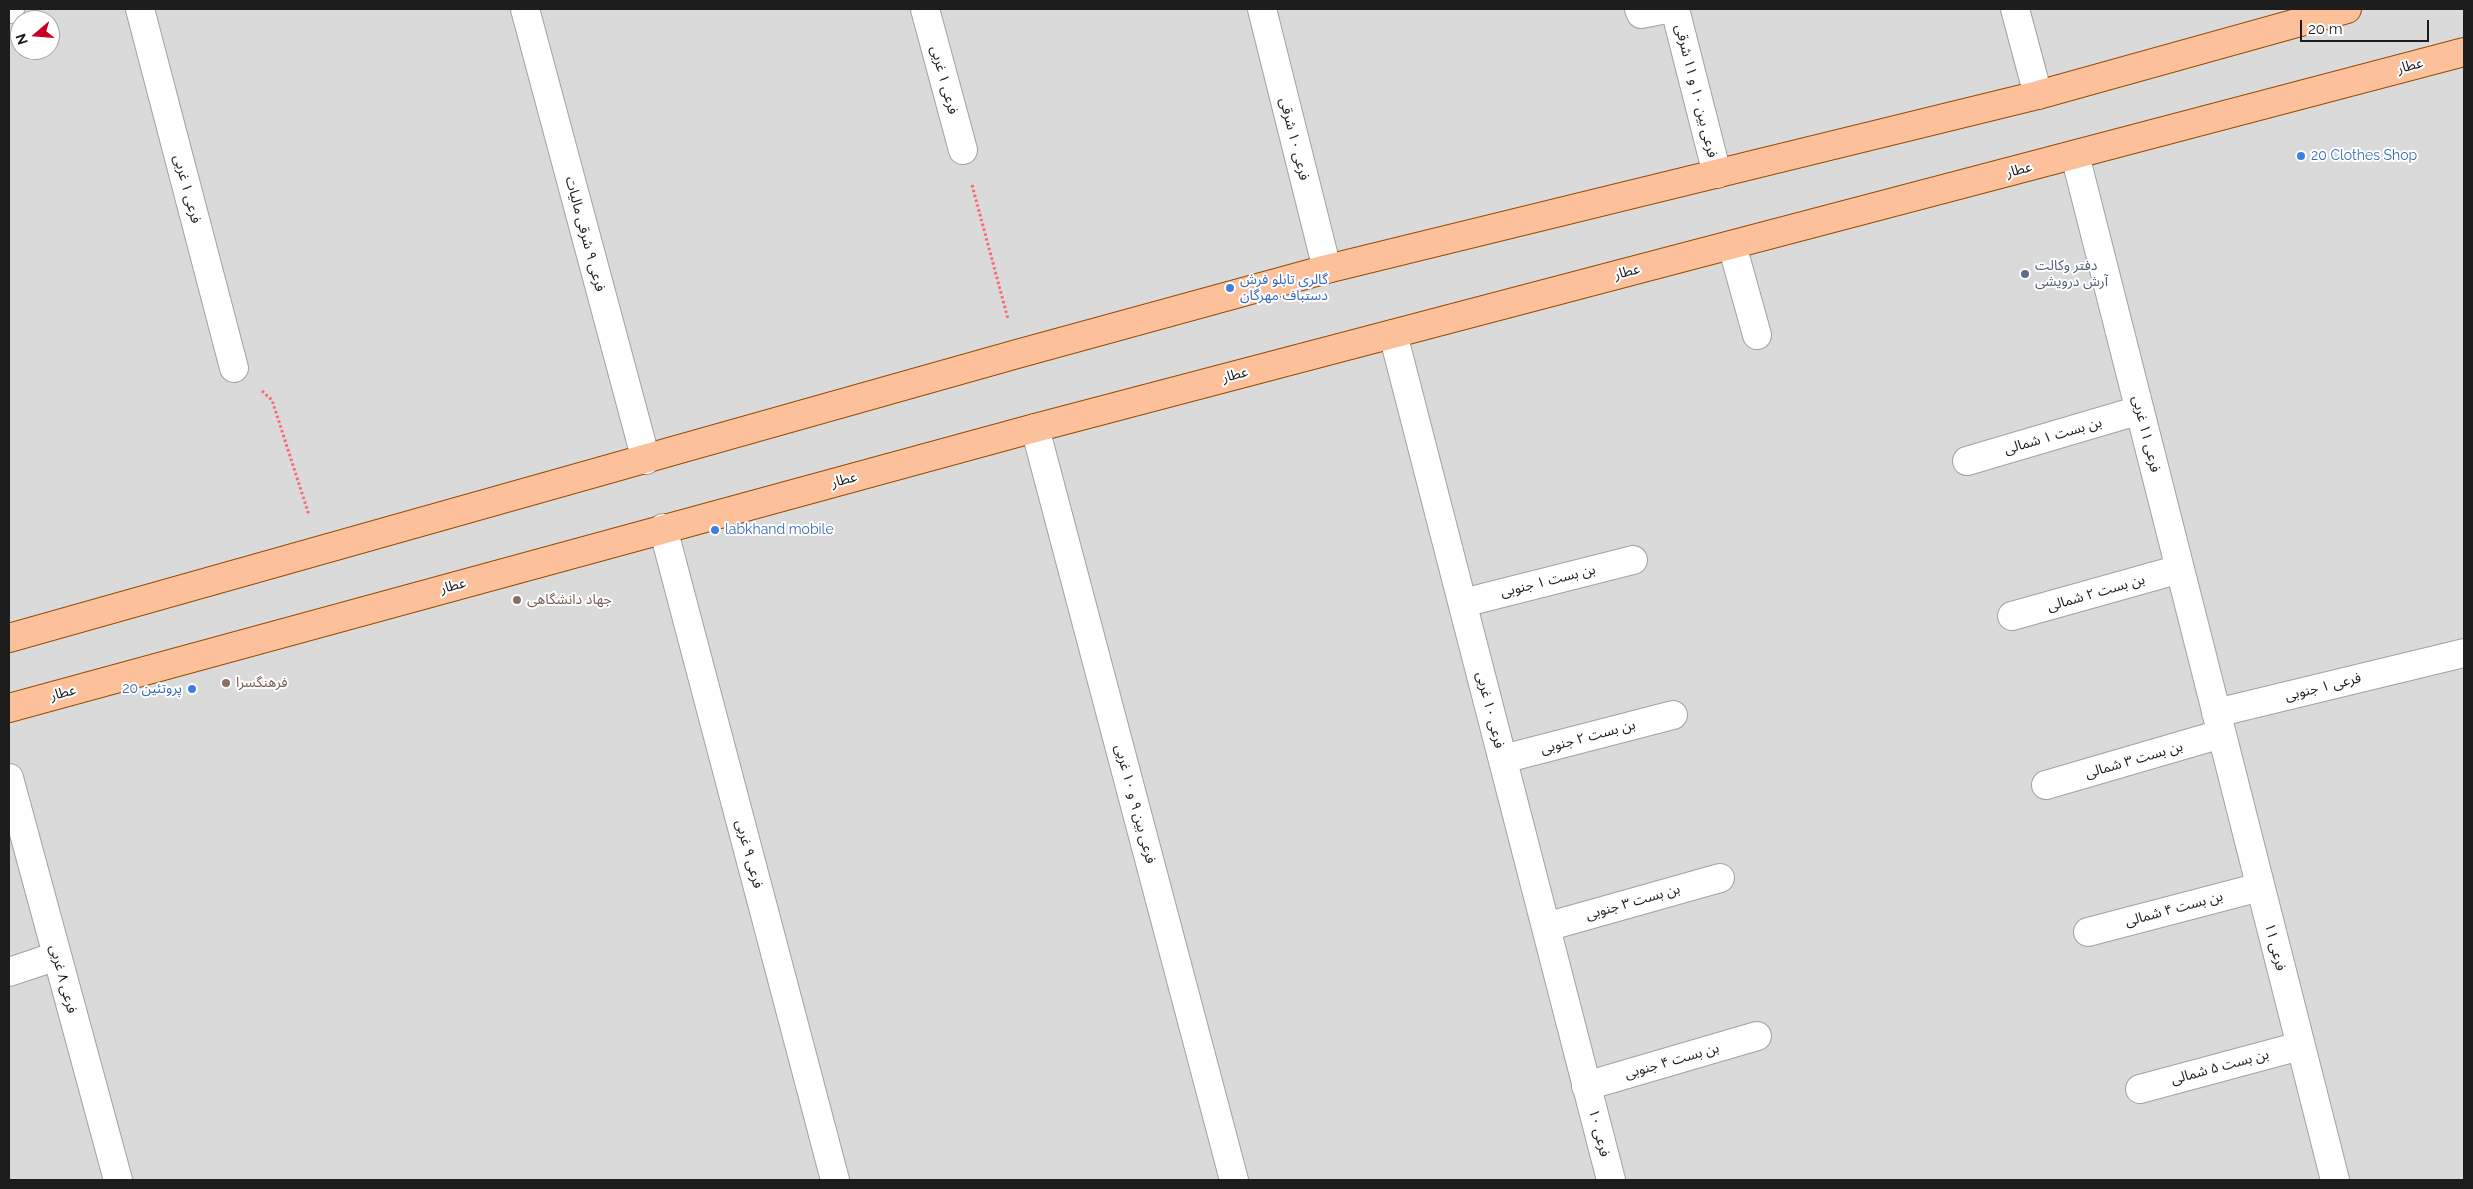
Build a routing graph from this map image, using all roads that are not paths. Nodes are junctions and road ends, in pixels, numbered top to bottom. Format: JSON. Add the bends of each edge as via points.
{"nodes":[{"id":1,"x":140,"y":9,"type":"edge"},
{"id":2,"x":525,"y":9,"type":"edge"},
{"id":3,"x":925,"y":9,"type":"edge"},
{"id":4,"x":1262,"y":9,"type":"edge"},
{"id":5,"x":1676,"y":9,"type":"edge"},
{"id":6,"x":2015,"y":9,"type":"edge"},
{"id":7,"x":2347,"y":9,"type":"edge"},
{"id":8,"x":2464,"y":52,"type":"edge"},
{"id":9,"x":2038,"y":95,"type":"junction"},
{"id":10,"x":963,"y":150,"type":"road end"},
{"id":11,"x":2075,"y":155,"type":"junction"},
{"id":12,"x":1717,"y":174,"type":"junction"},
{"id":13,"x":1732,"y":245,"type":"junction"},
{"id":14,"x":1327,"y":269,"type":"junction"},
{"id":15,"x":1393,"y":334,"type":"junction"},
{"id":16,"x":1757,"y":335,"type":"dead end"},
{"id":17,"x":234,"y":368,"type":"road end"},
{"id":18,"x":2140,"y":410,"type":"junction"},
{"id":19,"x":1036,"y":428,"type":"junction"},
{"id":20,"x":646,"y":460,"type":"junction"},
{"id":21,"x":1967,"y":461,"type":"dead end"},
{"id":22,"x":663,"y":528,"type":"junction"},
{"id":23,"x":1634,"y":560,"type":"dead end"},
{"id":24,"x":2180,"y":569,"type":"junction"},
{"id":25,"x":1462,"y":603,"type":"junction"},
{"id":26,"x":2012,"y":616,"type":"dead end"},
{"id":27,"x":9,"y":638,"type":"edge"},
{"id":28,"x":2464,"y":653,"type":"edge"},
{"id":29,"x":9,"y":708,"type":"edge"},
{"id":30,"x":1673,"y":715,"type":"dead end"},
{"id":31,"x":2219,"y":724,"type":"junction"},
{"id":32,"x":1503,"y":760,"type":"junction"},
{"id":33,"x":9,"y":778,"type":"edge"},
{"id":34,"x":2046,"y":785,"type":"dead end"},
{"id":35,"x":1720,"y":878,"type":"dead end"},
{"id":36,"x":2260,"y":887,"type":"junction"},
{"id":37,"x":1546,"y":927,"type":"junction"},
{"id":38,"x":2088,"y":932,"type":"dead end"},
{"id":39,"x":57,"y":956,"type":"junction"},
{"id":40,"x":9,"y":972,"type":"edge"},
{"id":41,"x":1757,"y":1036,"type":"dead end"},
{"id":42,"x":2300,"y":1046,"type":"junction"},
{"id":43,"x":1586,"y":1086,"type":"junction"},
{"id":44,"x":2140,"y":1089,"type":"dead end"},
{"id":45,"x":118,"y":1180,"type":"edge"},
{"id":46,"x":834,"y":1180,"type":"edge"},
{"id":47,"x":1234,"y":1180,"type":"edge"},
{"id":48,"x":1611,"y":1180,"type":"edge"},
{"id":49,"x":2335,"y":1180,"type":"edge"}],
"edges":[{"from":1,"to":17,"type":"street","name":"فرعی ۱ غربی"},
{"from":2,"to":20,"type":"street","name":"فرعی ۹ شرقی مالیات"},
{"from":3,"to":10,"type":"street","name":"فرعی ۱ غربی"},
{"from":4,"to":14,"type":"street","name":"فرعی ۱۰ شرقی"},
{"from":5,"to":12,"type":"street","name":"فرعی بین ۱۰ و ۱۱ شرقی"},
{"from":6,"to":9,"type":"street"},
{"from":7,"to":9,"type":"main road"},
{"from":8,"to":11,"type":"main road","name":"عطار"},
{"from":9,"to":12,"type":"main road"},
{"from":11,"to":13,"type":"main road","name":"عطار"},
{"from":11,"to":18,"type":"street","name":"فرعی ۱۱ غربی"},
{"from":12,"to":14,"type":"main road"},
{"from":13,"to":15,"type":"main road","name":"عطار"},
{"from":13,"to":16,"type":"street"},
{"from":14,"to":20,"type":"main road"},
{"from":15,"to":19,"type":"main road","name":"عطار"},
{"from":15,"to":25,"type":"street","name":"فرعی ۱۰ غربی"},
{"from":18,"to":21,"type":"street","name":"بن بست ۱ شمالی"},
{"from":18,"to":24,"type":"street","name":"فرعی ۱۱ غربی"},
{"from":19,"to":22,"type":"main road","name":"عطار"},
{"from":19,"to":47,"type":"street","name":"فرعی بین ۹ و ۱۰ غربی"},
{"from":20,"to":27,"type":"main road"},
{"from":22,"to":29,"type":"main road","name":"عطار"},
{"from":22,"to":46,"type":"street","name":"فرعی ۹ غربی"},
{"from":23,"to":25,"type":"street","name":"بن بست ۱ جنوبی"},
{"from":24,"to":26,"type":"street","name":"بن بست ۲ شمالی"},
{"from":24,"to":31,"type":"street","name":"فرعی ۱۱ غربی"},
{"from":25,"to":32,"type":"street","name":"فرعی ۱۰ غربی"},
{"from":28,"to":31,"type":"street","name":"فرعی ۱ جنوبی"},
{"from":30,"to":32,"type":"street","name":"بن بست ۲ جنوبی"},
{"from":31,"to":34,"type":"street","name":"بن بست ۳ شمالی"},
{"from":31,"to":36,"type":"street","name":"فرعی ۱۱"},
{"from":32,"to":37,"type":"street","name":"فرعی ۱۰ غربی"},
{"from":33,"to":39,"type":"street","name":"فرعی ۸ غربی"},
{"from":35,"to":37,"type":"street","name":"بن بست ۳ جنوبی"},
{"from":36,"to":38,"type":"street","name":"بن بست ۴ شمالی"},
{"from":36,"to":42,"type":"street","name":"فرعی ۱۱"},
{"from":37,"to":43,"type":"street","name":"فرعی ۱۰ غربی"},
{"from":39,"to":40,"type":"street"},
{"from":39,"to":45,"type":"street","name":"فرعی ۸ غربی"},
{"from":41,"to":43,"type":"street","name":"بن بست ۴ جنوبی"},
{"from":42,"to":44,"type":"street","name":"بن بست ۵ شمالی"},
{"from":42,"to":49,"type":"street","name":"فرعی ۱۱"},
{"from":43,"to":48,"type":"street","name":"فرعی ۱۰"}]}
